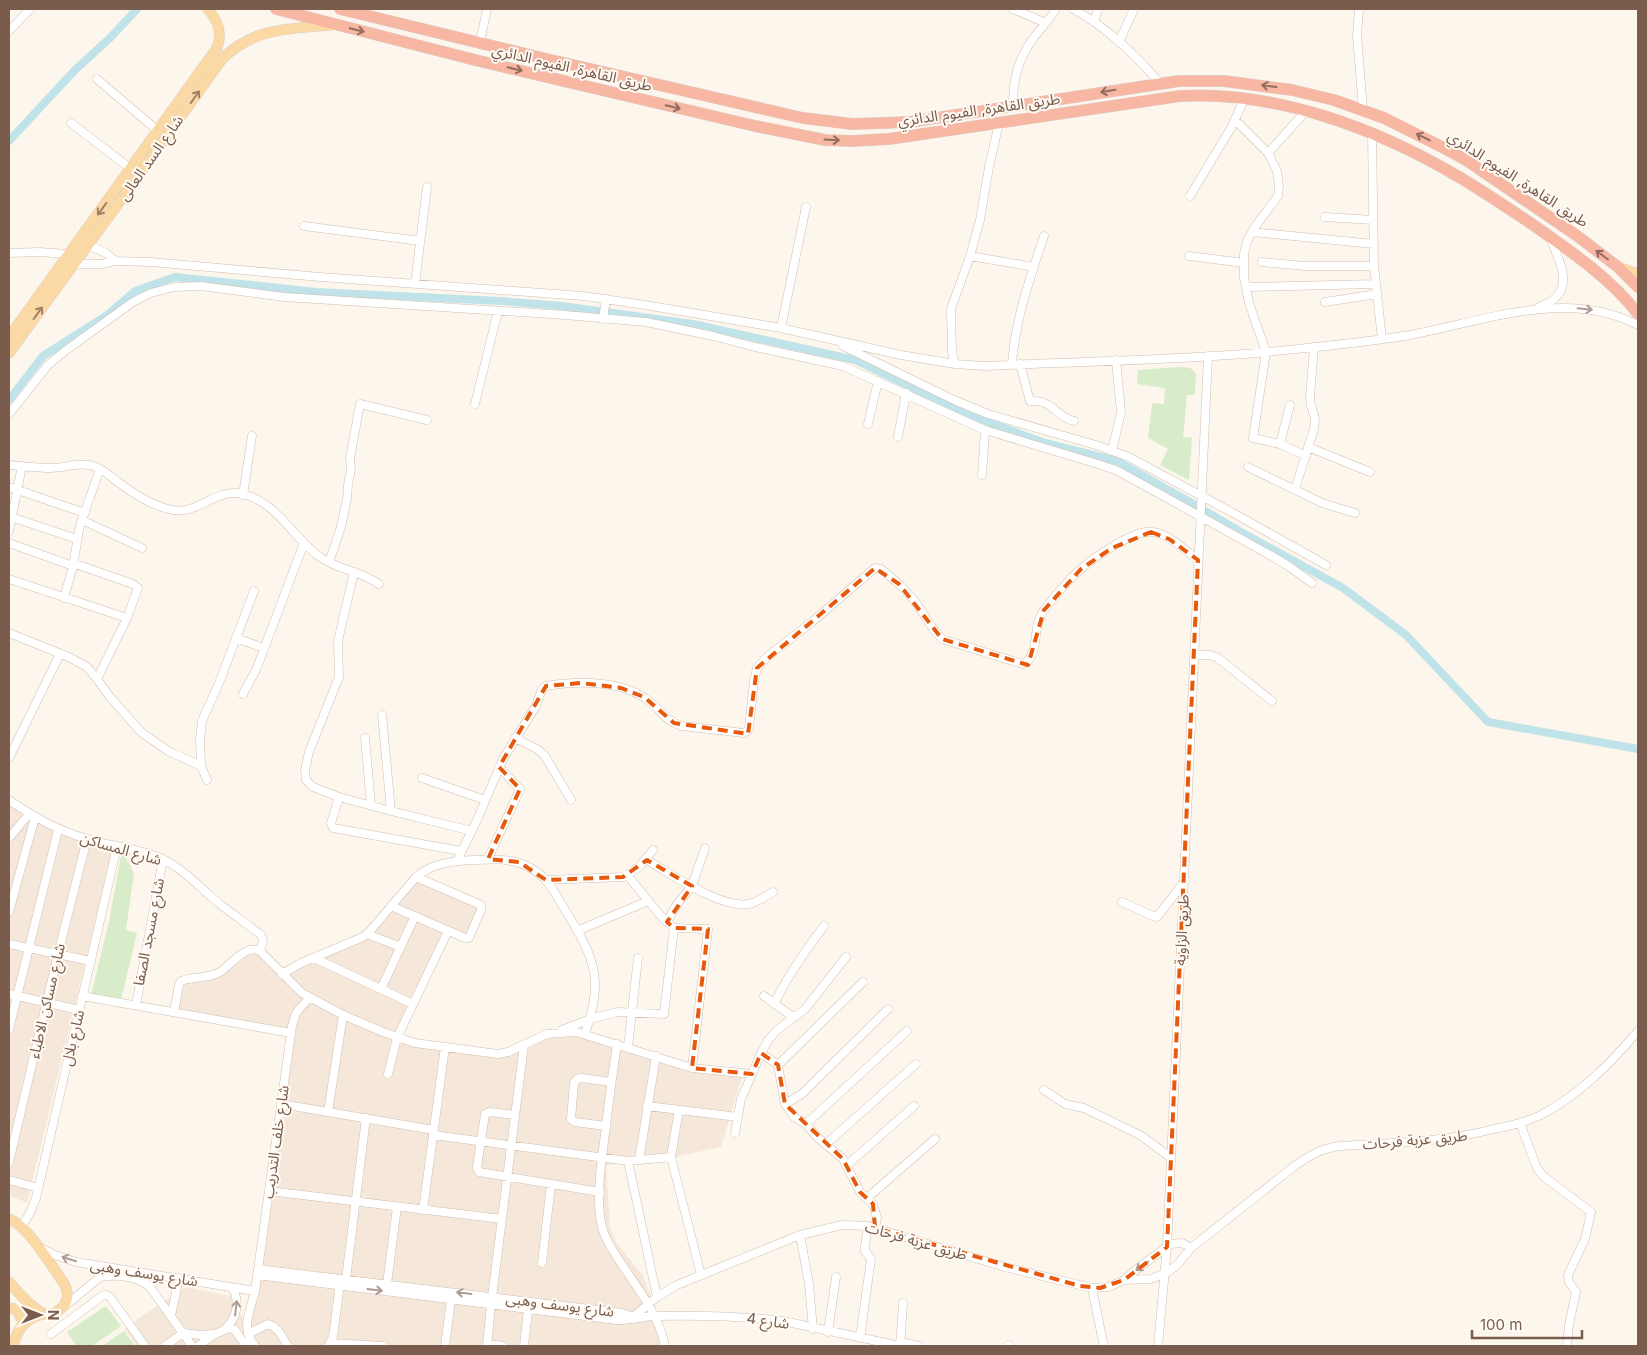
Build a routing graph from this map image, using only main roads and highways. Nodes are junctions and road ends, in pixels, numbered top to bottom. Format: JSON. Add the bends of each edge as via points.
{"nodes":[{"id":1,"x":208,"y":9,"type":"edge"},
{"id":2,"x":276,"y":9,"type":"edge"},
{"id":3,"x":341,"y":9,"type":"edge"},
{"id":4,"x":334,"y":25,"type":"junction"},
{"id":5,"x":480,"y":42,"type":"junction"},
{"id":6,"x":475,"y":60,"type":"junction"},
{"id":7,"x":1071,"y":97,"type":"junction"},
{"id":8,"x":1017,"y":105,"type":"junction"},
{"id":9,"x":1073,"y":112,"type":"junction"},
{"id":10,"x":1024,"y":119,"type":"junction"},
{"id":11,"x":125,"y":186,"type":"junction"},
{"id":12,"x":1618,"y":267,"type":"junction"},
{"id":13,"x":1638,"y":274,"type":"edge"},
{"id":14,"x":1638,"y":287,"type":"edge"},
{"id":15,"x":1638,"y":314,"type":"edge"},
{"id":16,"x":9,"y":337,"type":"edge"},
{"id":17,"x":9,"y":352,"type":"edge"},
{"id":18,"x":14,"y":1221,"type":"edge"},
{"id":19,"x":9,"y":1282,"type":"edge"},
{"id":20,"x":9,"y":1308,"type":"edge"},
{"id":21,"x":44,"y":1314,"type":"junction"},
{"id":22,"x":24,"y":1323,"type":"junction"},
{"id":23,"x":13,"y":1346,"type":"edge"}],
"edges":[{"from":1,"to":11,"type":"main road","name":"شارع السد العالى","via":[[219,28],[219,44],[131,169]]},
{"from":2,"to":4,"type":"highway","name":"طريق القاهرة, الفيوم الدائري"},
{"from":3,"to":5,"type":"highway","name":"طريق القاهرة, الفيوم الدائري"},
{"from":4,"to":6,"type":"highway","name":"طريق القاهرة, الفيوم الدائري","one_way":true},
{"from":11,"to":4,"type":"main road","name":"شارع السد العالى","one_way":true,"via":[[230,51],[266,32]]},
{"from":5,"to":6,"type":"highway"},
{"from":5,"to":8,"type":"highway","name":"طريق القاهرة, الفيوم الدائري","via":[[829,122],[895,123]]},
{"from":6,"to":10,"type":"highway","name":"طريق القاهرة, الفيوم الدائري","one_way":true,"via":[[825,140],[880,140]]},
{"from":7,"to":8,"type":"highway","name":"طريق القاهرة, الفيوم الدائري"},
{"from":7,"to":9,"type":"highway"},
{"from":12,"to":7,"type":"highway","name":"طريق القاهرة, الفيوم الدائري","one_way":true,"via":[[1466,160],[1405,128],[1334,100],[1256,84],[1200,80]]},
{"from":8,"to":10,"type":"highway"},
{"from":9,"to":10,"type":"highway","name":"طريق القاهرة, الفيوم الدائري"},
{"from":9,"to":15,"type":"highway","name":"طريق القاهرة, الفيوم الدائري","via":[[1201,95],[1245,98],[1337,120],[1372,133],[1458,176],[1549,236],[1616,289]]},
{"from":11,"to":16,"type":"main road","name":"شارع السد العالى","one_way":true,"via":[[68,254]]},
{"from":17,"to":11,"type":"main road","name":"شارع السد العالى","one_way":true,"via":[[88,245]]},
{"from":12,"to":13,"type":"main road"},
{"from":12,"to":14,"type":"highway","name":"طريق القاهرة, الفيوم الدائري"},
{"from":18,"to":21,"type":"main road","via":[[67,1288],[63,1307],[52,1314]]},
{"from":19,"to":21,"type":"main road"},
{"from":20,"to":22,"type":"main road","via":[[16,1309]]},
{"from":21,"to":22,"type":"main road"},
{"from":22,"to":23,"type":"main road"}]}
